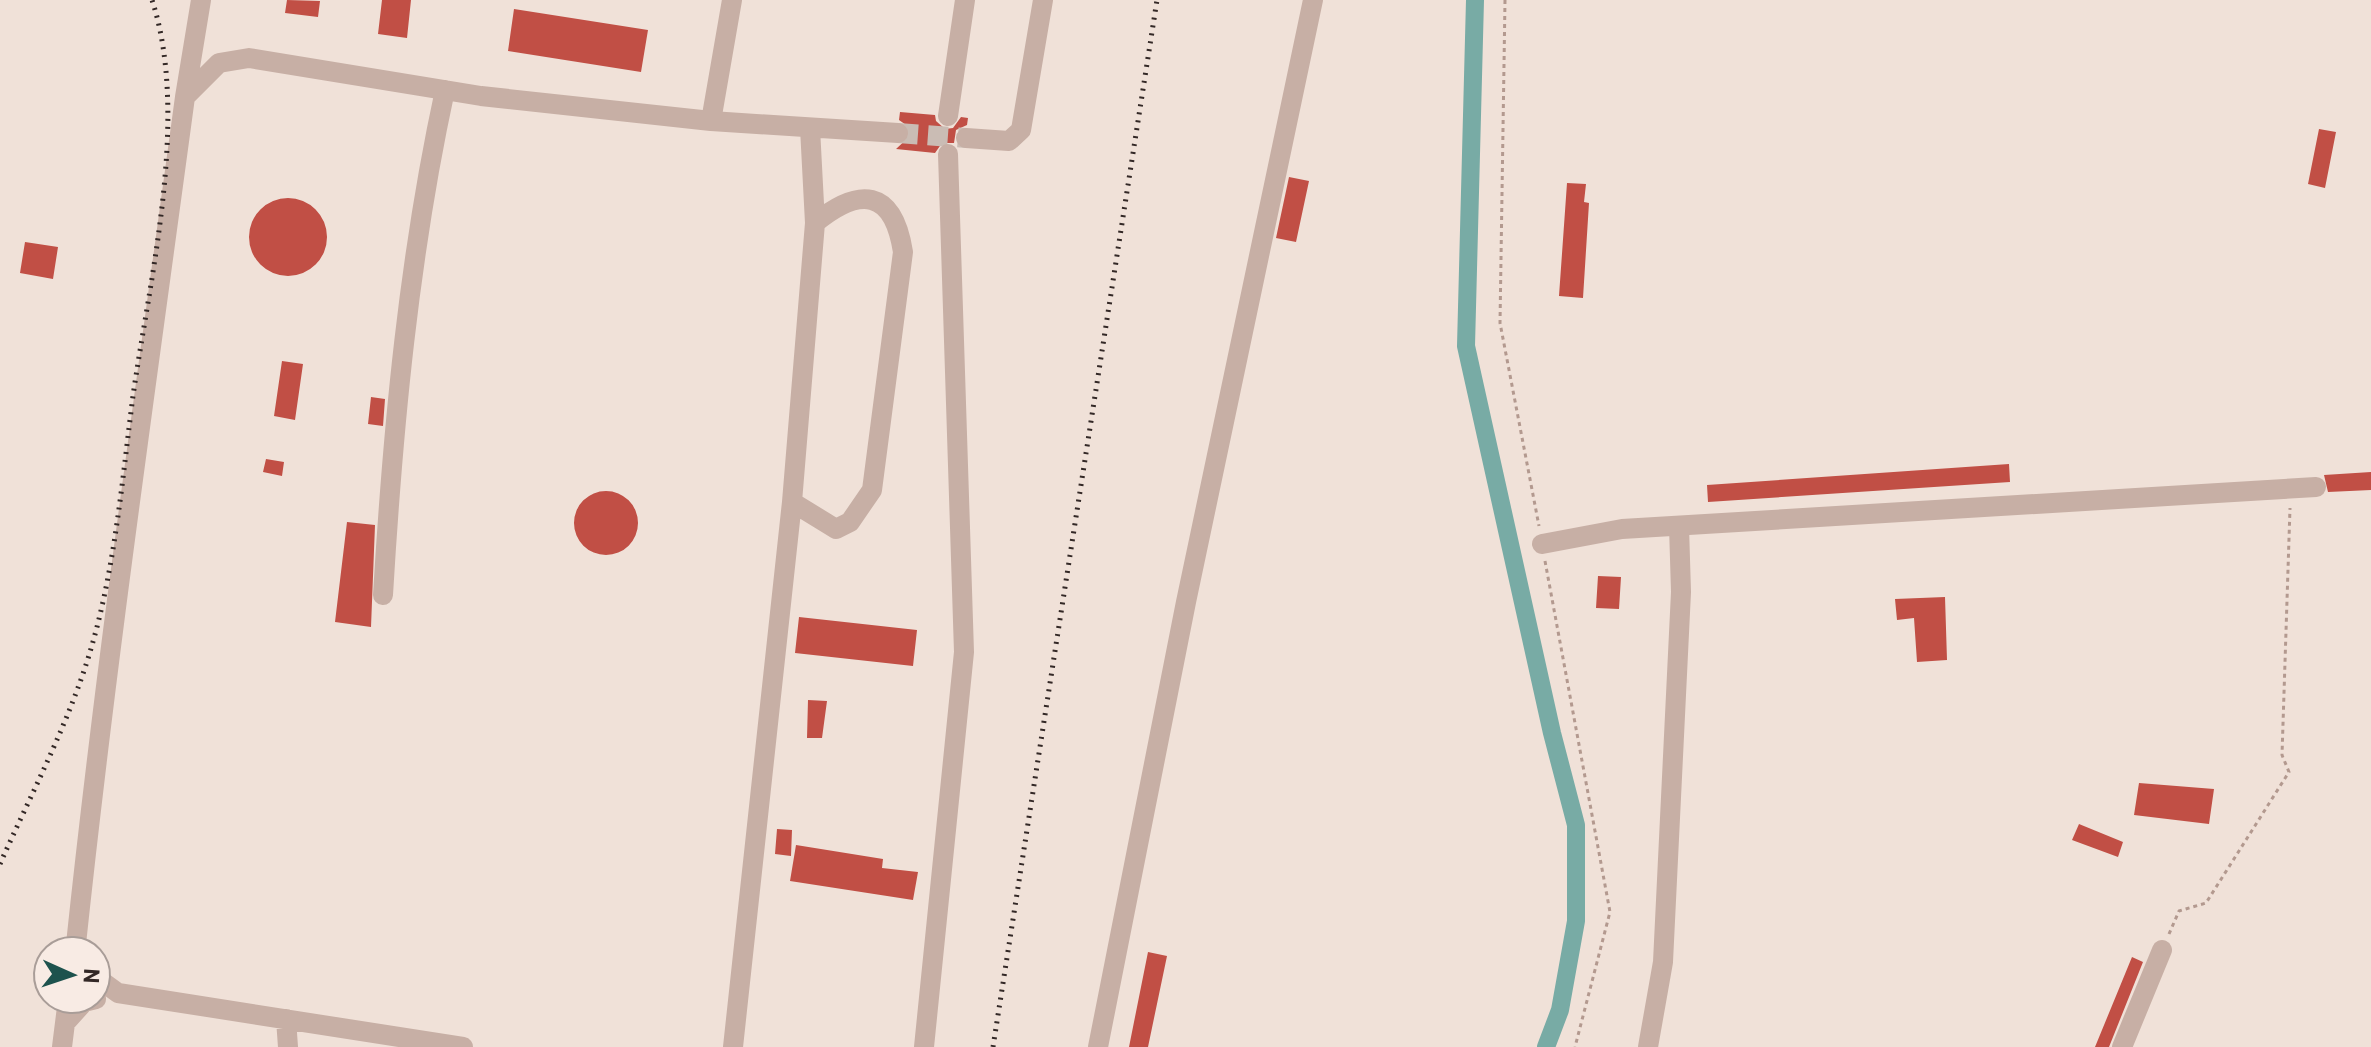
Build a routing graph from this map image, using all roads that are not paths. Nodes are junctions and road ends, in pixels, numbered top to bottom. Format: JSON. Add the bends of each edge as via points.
{"nodes":[{"id":1,"x":201,"y":0,"type":"edge"},
{"id":2,"x":732,"y":0,"type":"edge"},
{"id":3,"x":965,"y":0,"type":"edge"},
{"id":4,"x":1043,"y":0,"type":"edge"},
{"id":5,"x":1313,"y":0,"type":"edge"},
{"id":6,"x":445,"y":90,"type":"junction"},
{"id":7,"x":185,"y":97,"type":"junction"},
{"id":8,"x":948,"y":116,"type":"dead end"},
{"id":9,"x":711,"y":121,"type":"junction"},
{"id":10,"x":810,"y":128,"type":"junction"},
{"id":11,"x":898,"y":133,"type":"tunnel mouth"},
{"id":12,"x":966,"y":138,"type":"tunnel mouth"},
{"id":13,"x":948,"y":154,"type":"dead end"},
{"id":14,"x":815,"y":223,"type":"junction"},
{"id":15,"x":2316,"y":487,"type":"dead end"},
{"id":16,"x":792,"y":502,"type":"junction"},
{"id":17,"x":1679,"y":526,"type":"junction"},
{"id":18,"x":1542,"y":544,"type":"dead end"},
{"id":19,"x":383,"y":595,"type":"dead end"},
{"id":20,"x":78,"y":935,"type":"edge"},
{"id":21,"x":2162,"y":950,"type":"road end"},
{"id":22,"x":112,"y":989,"type":"edge"},
{"id":23,"x":118,"y":993,"type":"junction"},
{"id":24,"x":112,"y":995,"type":"edge"},
{"id":25,"x":66,"y":1015,"type":"edge"},
{"id":26,"x":72,"y":1015,"type":"edge"},
{"id":27,"x":286,"y":1019,"type":"junction"},
{"id":28,"x":65,"y":1023,"type":"junction"},
{"id":29,"x":62,"y":1047,"type":"edge"},
{"id":30,"x":288,"y":1047,"type":"edge"},
{"id":31,"x":463,"y":1047,"type":"edge"},
{"id":32,"x":733,"y":1047,"type":"edge"},
{"id":33,"x":924,"y":1047,"type":"edge"},
{"id":34,"x":1098,"y":1047,"type":"edge"},
{"id":35,"x":1648,"y":1047,"type":"edge"},
{"id":36,"x":2122,"y":1047,"type":"edge"}],
"edges":[{"from":1,"to":7,"type":"street"},
{"from":2,"to":9,"type":"street"},
{"from":3,"to":8,"type":"street"},
{"from":4,"to":12,"type":"street","via":[[1021,130],[1009,141]]},
{"from":5,"to":34,"type":"street"},
{"from":6,"to":7,"type":"street","via":[[249,58],[219,63]]},
{"from":6,"to":9,"type":"street"},
{"from":6,"to":19,"type":"street","via":[[422,196],[391,472]]},
{"from":7,"to":20,"type":"street"},
{"from":9,"to":10,"type":"street"},
{"from":10,"to":11,"type":"street"},
{"from":10,"to":14,"type":"street"},
{"from":13,"to":33,"type":"street","via":[[964,652]]},
{"from":14,"to":16,"type":"street"},
{"from":14,"to":16,"type":"street","via":[[839,203],[855,197],[870,200],[894,219],[903,252],[872,490],[850,522],[836,529]]},
{"from":15,"to":17,"type":"street"},
{"from":16,"to":32,"type":"street"},
{"from":17,"to":18,"type":"street","via":[[1622,529]]},
{"from":17,"to":35,"type":"street","via":[[1681,592],[1663,962]]},
{"from":21,"to":36,"type":"street"},
{"from":22,"to":23,"type":"street"},
{"from":23,"to":24,"type":"street"},
{"from":23,"to":27,"type":"street"},
{"from":25,"to":28,"type":"street"},
{"from":26,"to":28,"type":"street"},
{"from":27,"to":30,"type":"street"},
{"from":27,"to":31,"type":"street"},
{"from":28,"to":29,"type":"street"}]}
